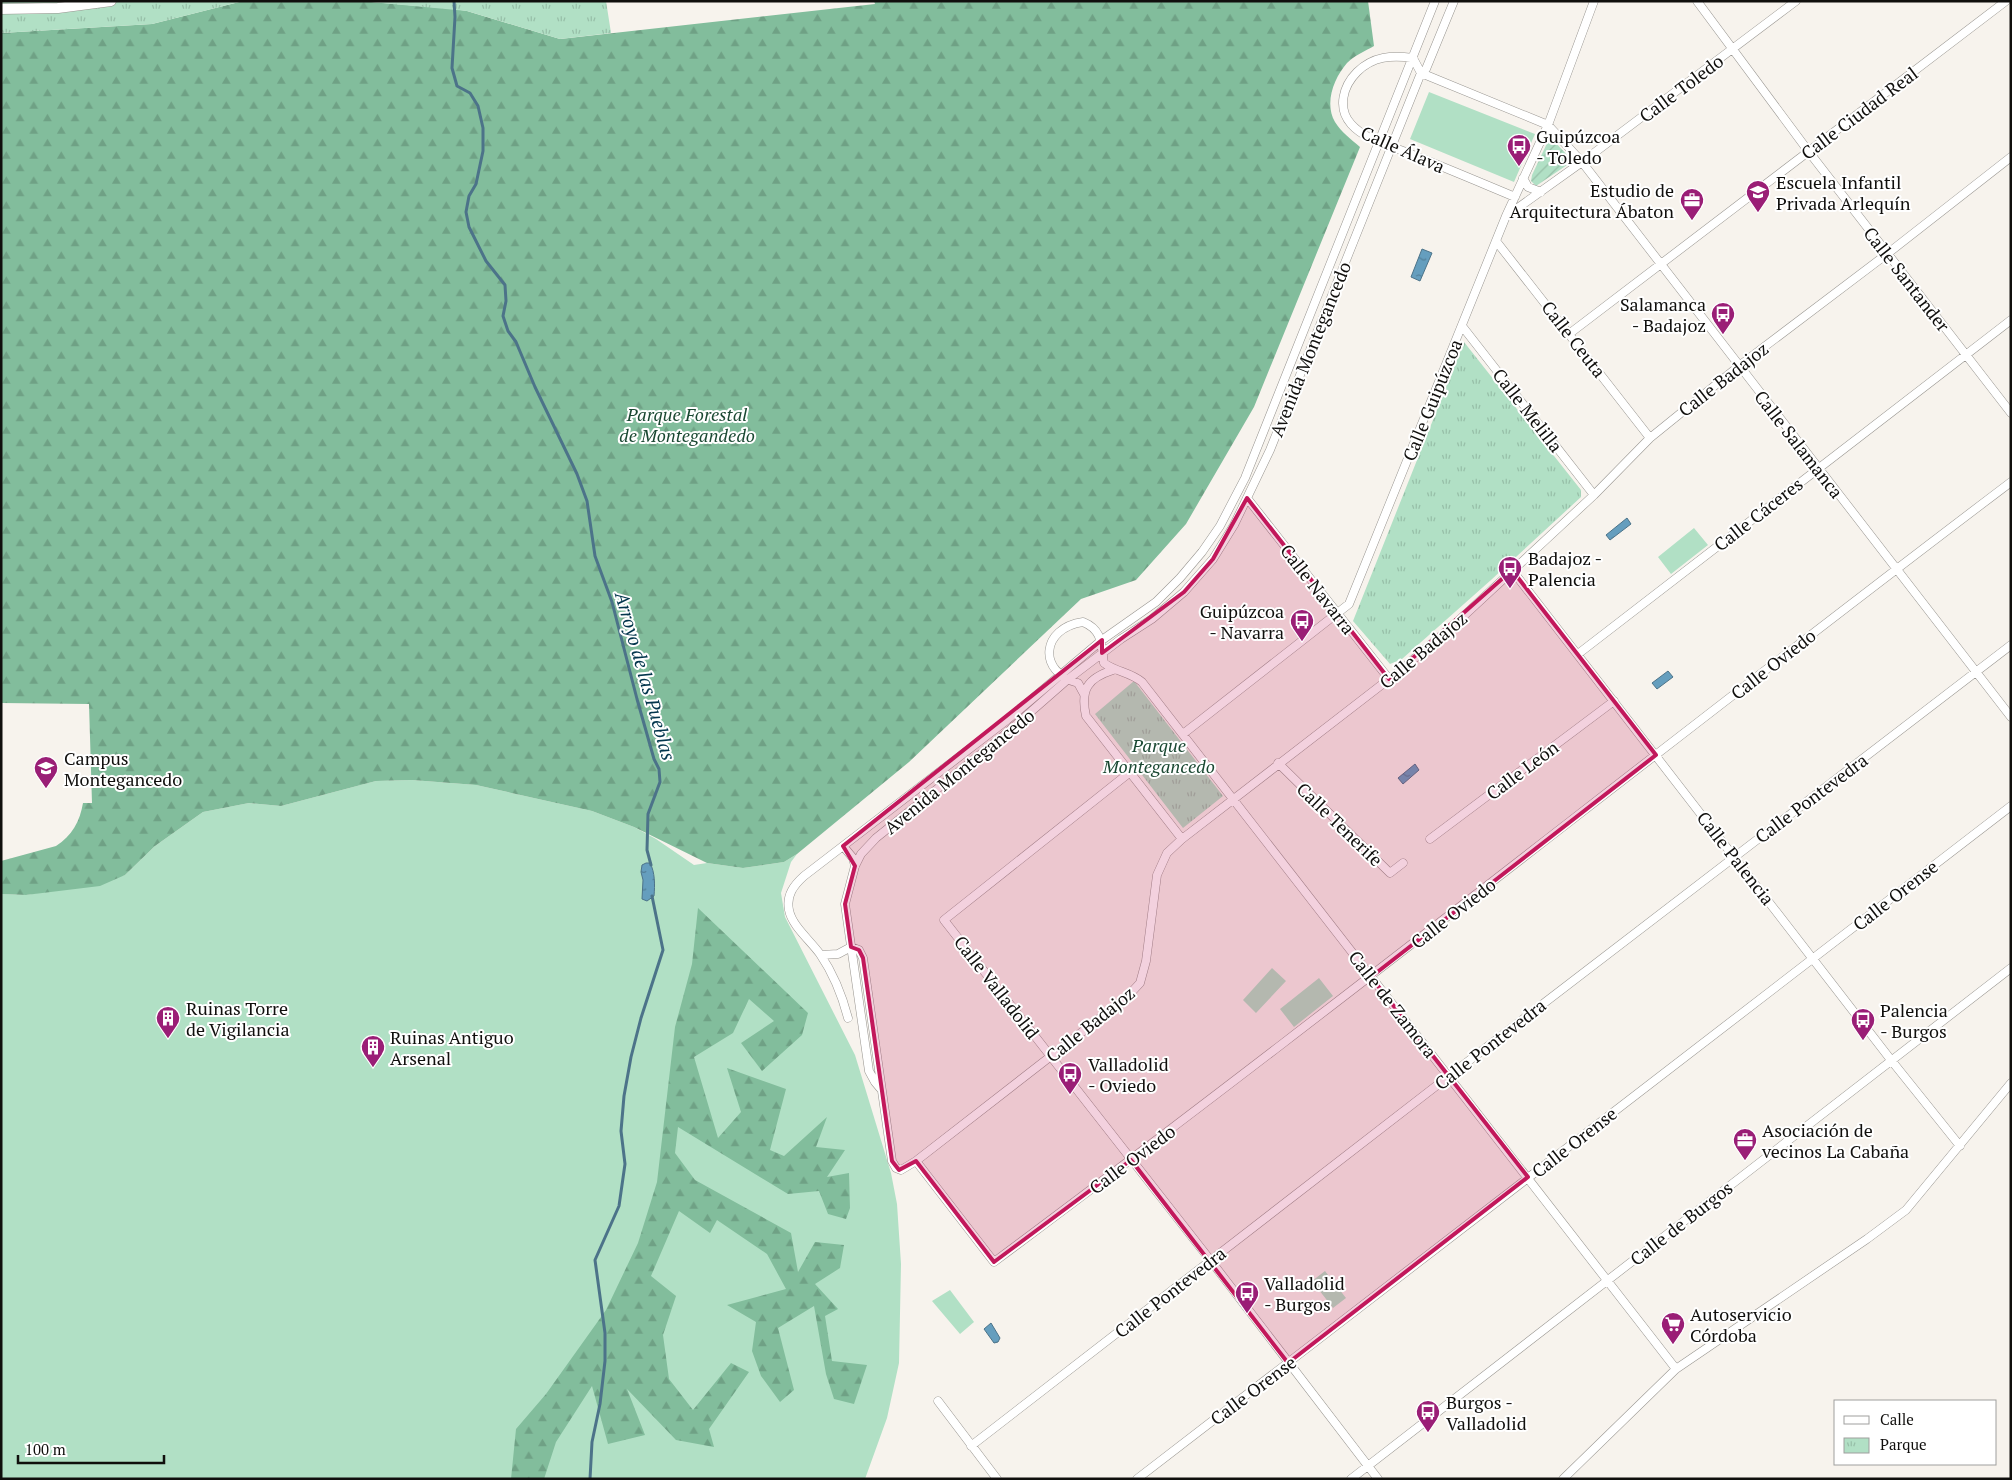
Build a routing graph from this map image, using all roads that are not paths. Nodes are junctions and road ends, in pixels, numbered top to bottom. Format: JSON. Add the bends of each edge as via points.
{"nodes":[{"id":1,"x":112,"y":1,"type":"edge"},
{"id":2,"x":1435,"y":1,"type":"edge"},
{"id":3,"x":1454,"y":1,"type":"edge"},
{"id":4,"x":1594,"y":1,"type":"edge"},
{"id":5,"x":1697,"y":1,"type":"edge"},
{"id":6,"x":1796,"y":1,"type":"edge"},
{"id":7,"x":2006,"y":1,"type":"edge"},
{"id":8,"x":1,"y":9,"type":"edge"},
{"id":9,"x":1732,"y":50,"type":"junction"},
{"id":10,"x":1413,"y":58,"type":"junction"},
{"id":11,"x":1421,"y":73,"type":"junction"},
{"id":12,"x":1548,"y":125,"type":"junction"},
{"id":13,"x":1380,"y":142,"type":"junction"},
{"id":14,"x":1391,"y":146,"type":"junction"},
{"id":15,"x":1809,"y":152,"type":"junction"},
{"id":16,"x":2011,"y":157,"type":"edge"},
{"id":17,"x":1582,"y":162,"type":"junction"},
{"id":18,"x":1523,"y":178,"type":"junction"},
{"id":19,"x":1541,"y":192,"type":"junction"},
{"id":20,"x":1515,"y":197,"type":"junction"},
{"id":21,"x":1506,"y":216,"type":"junction"},
{"id":22,"x":1496,"y":241,"type":"junction"},
{"id":23,"x":1887,"y":254,"type":"junction"},
{"id":24,"x":1660,"y":265,"type":"junction"},
{"id":25,"x":2011,"y":320,"type":"edge"},
{"id":26,"x":1462,"y":326,"type":"junction"},
{"id":27,"x":1569,"y":334,"type":"junction"},
{"id":28,"x":1966,"y":355,"type":"junction"},
{"id":29,"x":1738,"y":366,"type":"junction"},
{"id":30,"x":2011,"y":413,"type":"edge"},
{"id":31,"x":1650,"y":438,"type":"junction"},
{"id":32,"x":1817,"y":468,"type":"junction"},
{"id":33,"x":2011,"y":482,"type":"edge"},
{"id":34,"x":1594,"y":495,"type":"junction"},
{"id":35,"x":1247,"y":498,"type":"junction"},
{"id":36,"x":1896,"y":569,"type":"junction"},
{"id":37,"x":1512,"y":570,"type":"junction"},
{"id":38,"x":1337,"y":614,"type":"junction"},
{"id":39,"x":1102,"y":640,"type":"junction"},
{"id":40,"x":2011,"y":646,"type":"edge"},
{"id":41,"x":1102,"y":653,"type":"junction"},
{"id":42,"x":1578,"y":654,"type":"junction"},
{"id":43,"x":1114,"y":670,"type":"junction"},
{"id":44,"x":1976,"y":672,"type":"junction"},
{"id":45,"x":1060,"y":674,"type":"junction"},
{"id":46,"x":1389,"y":679,"type":"junction"},
{"id":47,"x":1067,"y":680,"type":"junction"},
{"id":48,"x":1084,"y":694,"type":"junction"},
{"id":49,"x":1614,"y":701,"type":"junction"},
{"id":50,"x":2011,"y":717,"type":"edge"},
{"id":51,"x":1183,"y":734,"type":"junction"},
{"id":52,"x":1656,"y":755,"type":"junction"},
{"id":53,"x":1278,"y":764,"type":"junction"},
{"id":54,"x":1129,"y":773,"type":"junction"},
{"id":55,"x":1234,"y":799,"type":"junction"},
{"id":56,"x":2011,"y":806,"type":"edge"},
{"id":57,"x":1182,"y":839,"type":"junction"},
{"id":58,"x":1430,"y":840,"type":"dead end"},
{"id":59,"x":843,"y":846,"type":"junction"},
{"id":60,"x":1735,"y":856,"type":"junction"},
{"id":61,"x":1403,"y":863,"type":"dead end"},
{"id":62,"x":856,"y":866,"type":"junction"},
{"id":63,"x":851,"y":947,"type":"junction"},
{"id":64,"x":821,"y":955,"type":"junction"},
{"id":65,"x":1814,"y":958,"type":"junction"},
{"id":66,"x":2011,"y":968,"type":"edge"},
{"id":67,"x":1371,"y":976,"type":"junction"},
{"id":68,"x":848,"y":1018,"type":"dead end"},
{"id":69,"x":1051,"y":1057,"type":"junction"},
{"id":70,"x":1891,"y":1060,"type":"junction"},
{"id":71,"x":1449,"y":1076,"type":"junction"},
{"id":72,"x":2011,"y":1083,"type":"edge"},
{"id":73,"x":1960,"y":1146,"type":"junction"},
{"id":74,"x":1131,"y":1160,"type":"junction"},
{"id":75,"x":916,"y":1161,"type":"junction"},
{"id":76,"x":898,"y":1170,"type":"joint"},
{"id":77,"x":1528,"y":1177,"type":"junction"},
{"id":78,"x":1211,"y":1260,"type":"junction"},
{"id":79,"x":1607,"y":1280,"type":"junction"},
{"id":80,"x":1288,"y":1363,"type":"junction"},
{"id":81,"x":1676,"y":1369,"type":"junction"},
{"id":82,"x":938,"y":1401,"type":"dead end"},
{"id":83,"x":971,"y":1446,"type":"junction"},
{"id":84,"x":1368,"y":1466,"type":"junction"},
{"id":85,"x":997,"y":1479,"type":"edge"},
{"id":86,"x":1137,"y":1479,"type":"edge"},
{"id":87,"x":1352,"y":1479,"type":"edge"},
{"id":88,"x":1378,"y":1479,"type":"edge"},
{"id":89,"x":1563,"y":1479,"type":"edge"}],
"edges":[{"from":1,"to":8,"type":"street","via":[[58,8]]},
{"from":2,"to":10,"type":"street","name":"Avenida Montegancedo"},
{"from":3,"to":11,"type":"street","name":"Avenida Montegancedo","via":[[1426,69]]},
{"from":4,"to":12,"type":"street","name":"Calle Guipúzcoa"},
{"from":5,"to":9,"type":"street","name":"Calle Santander"},
{"from":6,"to":9,"type":"street","name":"Calle Toledo"},
{"from":7,"to":15,"type":"street","name":"Calle Ciudad Real"},
{"from":9,"to":15,"type":"street","name":"Calle Santander"},
{"from":9,"to":17,"type":"street","name":"Calle Toledo"},
{"from":10,"to":11,"type":"street"},
{"from":10,"to":13,"type":"street","name":"Avenida Montegancedo"},
{"from":10,"to":13,"type":"street","name":"Calle Álava","via":[[1388,56],[1370,62],[1353,76],[1345,92],[1343,101],[1347,119],[1362,134]]},
{"from":11,"to":12,"type":"street"},
{"from":11,"to":14,"type":"street","name":"Avenida Montegancedo"},
{"from":12,"to":17,"type":"street","name":"Calle Salamanca"},
{"from":12,"to":18,"type":"street","name":"Calle Guipúzcoa"},
{"from":13,"to":14,"type":"street","name":"Calle Álava"},
{"from":13,"to":39,"type":"street","name":"Avenida Montegancedo","via":[[1245,478],[1220,526],[1180,578],[1156,602]]},
{"from":14,"to":20,"type":"street","name":"Calle Álava"},
{"from":14,"to":35,"type":"street","name":"Avenida Montegancedo","via":[[1274,441]]},
{"from":15,"to":23,"type":"street","name":"Calle Santander"},
{"from":15,"to":24,"type":"street","name":"Calle Ciudad Real"},
{"from":16,"to":23,"type":"street","name":"Calle Badajoz"},
{"from":17,"to":19,"type":"street","name":"Calle Toledo"},
{"from":17,"to":24,"type":"street","name":"Calle Salamanca"},
{"from":18,"to":19,"type":"street","via":[[1528,187]]},
{"from":18,"to":20,"type":"street","name":"Calle Guipúzcoa"},
{"from":19,"to":21,"type":"street","name":"Calle Toledo"},
{"from":20,"to":21,"type":"street","name":"Calle Guipúzcoa"},
{"from":21,"to":22,"type":"street","name":"Calle Guipúzcoa"},
{"from":22,"to":26,"type":"street","name":"Calle Guipúzcoa"},
{"from":22,"to":27,"type":"street","name":"Calle Ceuta"},
{"from":23,"to":28,"type":"street","name":"Calle Santander"},
{"from":23,"to":29,"type":"street","name":"Calle Badajoz"},
{"from":24,"to":27,"type":"street","name":"Calle Ciudad Real"},
{"from":24,"to":29,"type":"street","name":"Calle Salamanca"},
{"from":25,"to":28,"type":"street","name":"Calle Cáceres"},
{"from":26,"to":34,"type":"street","name":"Calle Melilla"},
{"from":26,"to":38,"type":"street","name":"Calle Guipúzcoa","via":[[1350,604]]},
{"from":27,"to":31,"type":"street","name":"Calle Ceuta"},
{"from":28,"to":30,"type":"street","name":"Calle Santander"},
{"from":28,"to":32,"type":"street","name":"Calle Cáceres"},
{"from":29,"to":31,"type":"street","name":"Calle Badajoz"},
{"from":29,"to":32,"type":"street","name":"Calle Salamanca"},
{"from":31,"to":34,"type":"street","name":"Calle Badajoz"},
{"from":32,"to":36,"type":"street","name":"Calle Salamanca"},
{"from":32,"to":42,"type":"street","name":"Calle Cáceres"},
{"from":33,"to":36,"type":"street","name":"Calle Oviedo"},
{"from":34,"to":37,"type":"street","name":"Calle Badajoz"},
{"from":35,"to":38,"type":"street","name":"Calle Navarra"},
{"from":35,"to":41,"type":"street","name":"Avenida Montegancedo","via":[[1213,559],[1184,592],[1152,619]]},
{"from":36,"to":44,"type":"street","name":"Calle Salamanca"},
{"from":36,"to":52,"type":"street","name":"Calle Oviedo"},
{"from":37,"to":42,"type":"street","name":"Calle Palencia"},
{"from":37,"to":46,"type":"street","name":"Calle Badajoz","via":[[1455,624]]},
{"from":38,"to":46,"type":"street","name":"Calle Navarra"},
{"from":38,"to":51,"type":"street","name":"Calle Guipúzcoa"},
{"from":39,"to":41,"type":"street"},
{"from":39,"to":45,"type":"street","name":"Avenida Montegancedo"},
{"from":39,"to":45,"type":"street","via":[[1094,628],[1083,622],[1062,630],[1049,648],[1051,662]]},
{"from":40,"to":44,"type":"street","name":"Calle Pontevedra"},
{"from":41,"to":43,"type":"street","via":[[1104,663]]},
{"from":41,"to":47,"type":"street","name":"Avenida Montegancedo"},
{"from":42,"to":49,"type":"street","name":"Calle Palencia"},
{"from":43,"to":48,"type":"street","via":[[1093,680]]},
{"from":43,"to":51,"type":"street","name":"Calle de Zamora","via":[[1125,671],[1142,682]]},
{"from":44,"to":50,"type":"street","name":"Calle Salamanca"},
{"from":44,"to":60,"type":"street","name":"Calle Pontevedra"},
{"from":45,"to":47,"type":"street"},
{"from":45,"to":59,"type":"street","name":"Avenida Montegancedo","via":[[1007,720]]},
{"from":46,"to":53,"type":"street","name":"Calle Badajoz"},
{"from":47,"to":48,"type":"street","via":[[1078,683]]},
{"from":47,"to":62,"type":"street","name":"Avenida Montegancedo","via":[[876,838],[861,854]]},
{"from":48,"to":54,"type":"street","via":[[1088,720]]},
{"from":49,"to":52,"type":"street","name":"Calle Palencia"},
{"from":49,"to":58,"type":"street","name":"Calle León"},
{"from":51,"to":55,"type":"street","name":"Calle de Zamora"},
{"from":52,"to":60,"type":"street","name":"Calle Palencia"},
{"from":52,"to":67,"type":"street","name":"Calle Oviedo"},
{"from":53,"to":55,"type":"street","name":"Calle Badajoz"},
{"from":53,"to":61,"type":"street","name":"Calle Tenerife","via":[[1390,873]]},
{"from":54,"to":57,"type":"street"},
{"from":54,"to":69,"type":"street","name":"Calle Valladolid","via":[[944,920]]},
{"from":55,"to":57,"type":"street","name":"Calle Badajoz"},
{"from":55,"to":67,"type":"street","name":"Calle de Zamora"},
{"from":56,"to":65,"type":"street","name":"Calle Orense"},
{"from":57,"to":69,"type":"street","name":"Calle Badajoz","via":[[1167,853],[1156,875],[1146,961],[1140,982],[1127,998]]},
{"from":59,"to":62,"type":"street"},
{"from":59,"to":64,"type":"street","name":"Avenida Montegancedo","via":[[804,876],[789,896],[790,915]]},
{"from":60,"to":65,"type":"street","name":"Calle Palencia"},
{"from":60,"to":71,"type":"street","name":"Calle Pontevedra"},
{"from":62,"to":63,"type":"street","name":"Avenida Montegancedo","via":[[845,904]]},
{"from":63,"to":64,"type":"street","via":[[838,954]]},
{"from":63,"to":76,"type":"street","name":"Avenida Montegancedo","via":[[859,950],[863,958],[880,1088],[892,1160]]},
{"from":64,"to":68,"type":"street","name":"Avenida Montegancedo"},
{"from":65,"to":70,"type":"street","name":"Calle Palencia"},
{"from":65,"to":77,"type":"street","name":"Calle Orense"},
{"from":66,"to":70,"type":"street","name":"Calle de Burgos"},
{"from":67,"to":71,"type":"street","name":"Calle de Zamora"},
{"from":67,"to":74,"type":"street","name":"Calle Oviedo"},
{"from":69,"to":74,"type":"street","name":"Calle Valladolid"},
{"from":69,"to":75,"type":"street","name":"Calle Badajoz"},
{"from":70,"to":73,"type":"street","name":"Calle Palencia"},
{"from":70,"to":79,"type":"street","name":"Calle de Burgos"},
{"from":71,"to":77,"type":"street","name":"Calle de Zamora"},
{"from":71,"to":78,"type":"street","name":"Calle Pontevedra"},
{"from":72,"to":73,"type":"street"},
{"from":73,"to":81,"type":"street","via":[[1906,1210]]},
{"from":74,"to":75,"type":"street","name":"Calle Oviedo","via":[[994,1262]]},
{"from":74,"to":78,"type":"street","name":"Calle Valladolid"},
{"from":75,"to":76,"type":"street","name":"Calle Badajoz"},
{"from":77,"to":79,"type":"street","name":"Calle de Zamora"},
{"from":77,"to":80,"type":"street","name":"Calle Orense"},
{"from":78,"to":80,"type":"street","name":"Calle Valladolid"},
{"from":78,"to":83,"type":"street","name":"Calle Pontevedra"},
{"from":79,"to":81,"type":"street","name":"Calle de Zamora"},
{"from":79,"to":84,"type":"street","name":"Calle de Burgos"},
{"from":80,"to":84,"type":"street","name":"Calle Valladolid"},
{"from":80,"to":86,"type":"street","name":"Calle Orense"},
{"from":81,"to":89,"type":"street"},
{"from":82,"to":83,"type":"street"},
{"from":83,"to":85,"type":"street"},
{"from":84,"to":87,"type":"street","name":"Calle de Burgos"},
{"from":84,"to":88,"type":"street","name":"Calle Valladolid"}]}
